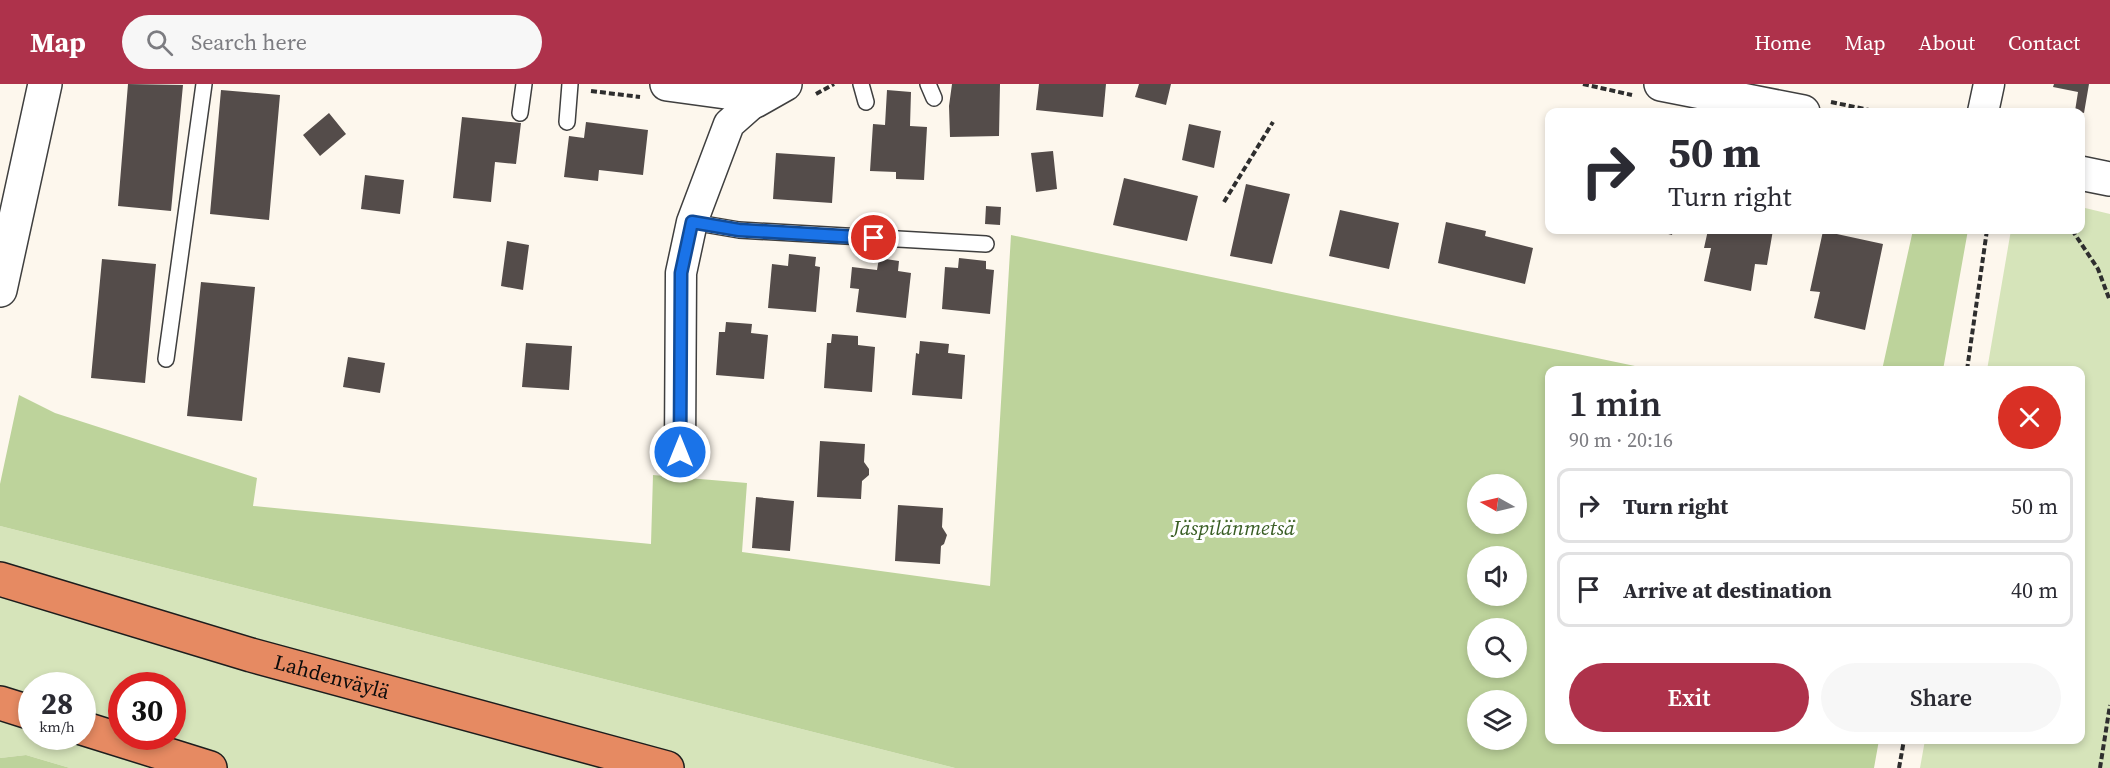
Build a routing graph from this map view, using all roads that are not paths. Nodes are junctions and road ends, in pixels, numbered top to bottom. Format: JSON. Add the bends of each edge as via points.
{"nodes":[{"id":1,"x":45,"y":84,"type":"edge"},
{"id":2,"x":204,"y":84,"type":"edge"},
{"id":3,"x":524,"y":84,"type":"edge"},
{"id":4,"x":785,"y":84,"type":"edge"},
{"id":5,"x":861,"y":84,"type":"edge"},
{"id":6,"x":928,"y":84,"type":"edge"},
{"id":7,"x":1661,"y":84,"type":"edge"},
{"id":8,"x":1989,"y":84,"type":"edge"},
{"id":9,"x":570,"y":86,"type":"edge"},
{"id":10,"x":656,"y":91,"type":"edge"},
{"id":11,"x":934,"y":99,"type":"dead end"},
{"id":12,"x":755,"y":101,"type":"junction"},
{"id":13,"x":866,"y":102,"type":"dead end"},
{"id":14,"x":1794,"y":108,"type":"edge"},
{"id":15,"x":1984,"y":108,"type":"edge"},
{"id":16,"x":520,"y":113,"type":"dead end"},
{"id":17,"x":567,"y":122,"type":"dead end"},
{"id":18,"x":2085,"y":174,"type":"edge"},
{"id":19,"x":2110,"y":179,"type":"edge"},
{"id":20,"x":692,"y":222,"type":"junction"},
{"id":21,"x":986,"y":244,"type":"dead end"},
{"id":22,"x":0,"y":290,"type":"edge"},
{"id":23,"x":166,"y":359,"type":"dead end"},
{"id":24,"x":680,"y":452,"type":"dead end"},
{"id":25,"x":0,"y":579,"type":"edge"},
{"id":26,"x":0,"y":703,"type":"edge"},
{"id":27,"x":18,"y":709,"type":"edge"},
{"id":28,"x":96,"y":732,"type":"edge"},
{"id":29,"x":210,"y":768,"type":"edge"},
{"id":30,"x":667,"y":768,"type":"edge"}],
"edges":[{"from":1,"to":22,"type":"street"},
{"from":2,"to":23,"type":"lane"},
{"from":3,"to":16,"type":"lane"},
{"from":4,"to":12,"type":"street"},
{"from":5,"to":13,"type":"lane"},
{"from":6,"to":11,"type":"lane"},
{"from":7,"to":14,"type":"street","via":[[1771,97]]},
{"from":8,"to":15,"type":"street"},
{"from":9,"to":17,"type":"lane"},
{"from":10,"to":12,"type":"street","via":[[733,93]]},
{"from":12,"to":20,"type":"street","via":[[729,124]]},
{"from":18,"to":19,"type":"street"},
{"from":20,"to":21,"type":"lane","via":[[739,230]]},
{"from":20,"to":24,"type":"street","via":[[681,273]]},
{"from":25,"to":30,"type":"highway","name":"Lahdenväylä","via":[[251,655]]},
{"from":26,"to":27,"type":"highway"},
{"from":28,"to":29,"type":"highway"}]}
